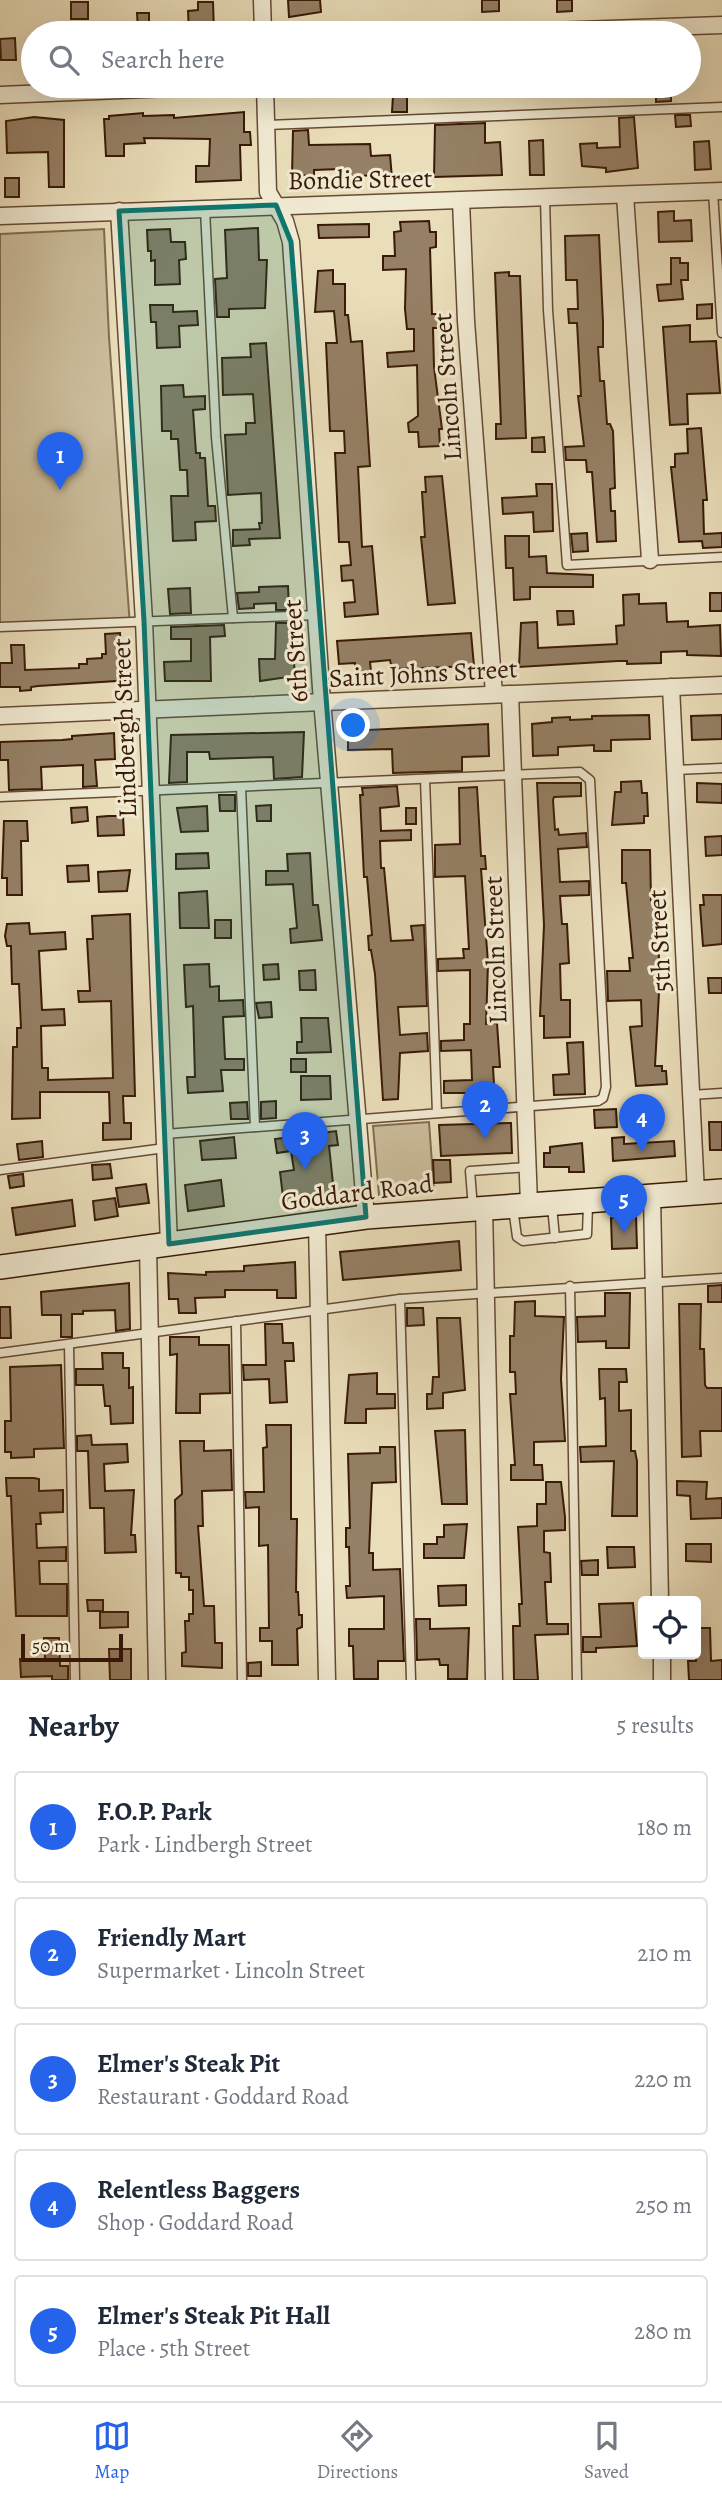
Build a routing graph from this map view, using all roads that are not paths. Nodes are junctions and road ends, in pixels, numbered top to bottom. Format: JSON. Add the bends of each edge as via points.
{"nodes":[{"id":1,"x":262,"y":0,"type":"edge"},
{"id":2,"x":263,"y":21,"type":"edge"},
{"id":3,"x":722,"y":25,"type":"edge"},
{"id":4,"x":701,"y":26,"type":"edge"},
{"id":5,"x":21,"y":94,"type":"edge"},
{"id":6,"x":0,"y":95,"type":"edge"},
{"id":7,"x":266,"y":98,"type":"edge"},
{"id":8,"x":722,"y":107,"type":"edge"},
{"id":9,"x":267,"y":125,"type":"junction"},
{"id":10,"x":718,"y":191,"type":"edge"},
{"id":11,"x":625,"y":195,"type":"junction"},
{"id":12,"x":545,"y":198,"type":"junction"},
{"id":13,"x":461,"y":201,"type":"junction"},
{"id":14,"x":276,"y":205,"type":"junction"},
{"id":15,"x":204,"y":207,"type":"junction"},
{"id":16,"x":119,"y":211,"type":"junction"},
{"id":17,"x":0,"y":216,"type":"edge"},
{"id":18,"x":722,"y":333,"type":"edge"},
{"id":19,"x":722,"y":557,"type":"edge"},
{"id":20,"x":650,"y":561,"type":"junction"},
{"id":21,"x":317,"y":615,"type":"junction"},
{"id":22,"x":233,"y":618,"type":"junction"},
{"id":23,"x":144,"y":621,"type":"junction"},
{"id":24,"x":0,"y":627,"type":"edge"},
{"id":25,"x":722,"y":685,"type":"edge"},
{"id":26,"x":671,"y":687,"type":"junction"},
{"id":27,"x":502,"y":694,"type":"junction"},
{"id":28,"x":323,"y":702,"type":"junction"},
{"id":29,"x":148,"y":710,"type":"junction"},
{"id":30,"x":0,"y":716,"type":"edge"},
{"id":31,"x":722,"y":768,"type":"edge"},
{"id":32,"x":675,"y":770,"type":"junction"},
{"id":33,"x":513,"y":775,"type":"junction"},
{"id":34,"x":425,"y":779,"type":"junction"},
{"id":35,"x":330,"y":783,"type":"junction"},
{"id":36,"x":242,"y":787,"type":"junction"},
{"id":37,"x":151,"y":791,"type":"junction"},
{"id":38,"x":0,"y":797,"type":"edge"},
{"id":39,"x":722,"y":1093,"type":"edge"},
{"id":40,"x":691,"y":1095,"type":"junction"},
{"id":41,"x":526,"y":1106,"type":"junction"},
{"id":42,"x":437,"y":1113,"type":"junction"},
{"id":43,"x":358,"y":1119,"type":"junction"},
{"id":44,"x":255,"y":1127,"type":"junction"},
{"id":45,"x":165,"y":1141,"type":"junction"},
{"id":46,"x":528,"y":1167,"type":"junction"},
{"id":47,"x":0,"y":1170,"type":"edge"},
{"id":48,"x":722,"y":1191,"type":"edge"},
{"id":49,"x":696,"y":1193,"type":"junction"},
{"id":50,"x":652,"y":1195,"type":"junction"},
{"id":51,"x":588,"y":1200,"type":"junction"},
{"id":52,"x":531,"y":1204,"type":"junction"},
{"id":53,"x":478,"y":1207,"type":"junction"},
{"id":54,"x":366,"y":1217,"type":"junction"},
{"id":55,"x":317,"y":1224,"type":"junction"},
{"id":56,"x":555,"y":1238,"type":"junction"},
{"id":57,"x":158,"y":1246,"type":"junction"},
{"id":58,"x":0,"y":1267,"type":"edge"},
{"id":59,"x":722,"y":1278,"type":"edge"},
{"id":60,"x":653,"y":1281,"type":"junction"},
{"id":61,"x":570,"y":1286,"type":"junction"},
{"id":62,"x":486,"y":1292,"type":"junction"},
{"id":63,"x":400,"y":1299,"type":"junction"},
{"id":64,"x":319,"y":1310,"type":"junction"},
{"id":65,"x":236,"y":1321,"type":"junction"},
{"id":66,"x":151,"y":1333,"type":"junction"},
{"id":67,"x":69,"y":1345,"type":"junction"},
{"id":68,"x":0,"y":1353,"type":"edge"},
{"id":69,"x":660,"y":1596,"type":"edge"},
{"id":70,"x":662,"y":1659,"type":"edge"},
{"id":71,"x":75,"y":1680,"type":"edge"},
{"id":72,"x":157,"y":1680,"type":"edge"},
{"id":73,"x":242,"y":1680,"type":"edge"},
{"id":74,"x":327,"y":1680,"type":"edge"},
{"id":75,"x":411,"y":1680,"type":"edge"},
{"id":76,"x":494,"y":1680,"type":"edge"},
{"id":77,"x":577,"y":1680,"type":"edge"},
{"id":78,"x":662,"y":1680,"type":"edge"}],
"edges":[{"from":1,"to":2,"type":"street"},
{"from":3,"to":4,"type":"street"},
{"from":5,"to":6,"type":"street"},
{"from":7,"to":9,"type":"street","name":"6th Street"},
{"from":8,"to":9,"type":"lane"},
{"from":9,"to":14,"type":"street","name":"6th Street","via":[[268,192]]},
{"from":10,"to":11,"type":"street","name":"Bondie Street"},
{"from":10,"to":18,"type":"lane"},
{"from":11,"to":12,"type":"street","name":"Bondie Street"},
{"from":11,"to":20,"type":"street"},
{"from":12,"to":13,"type":"street","name":"Bondie Street"},
{"from":12,"to":20,"type":"lane","via":[[548,310],[567,565]]},
{"from":13,"to":14,"type":"street","name":"Bondie Street"},
{"from":13,"to":27,"type":"street","name":"Lincoln Street","via":[[466,321]]},
{"from":14,"to":15,"type":"street","name":"Bondie Street"},
{"from":14,"to":21,"type":"street","name":"6th Street","via":[[291,242]]},
{"from":15,"to":16,"type":"street","name":"Bondie Street"},
{"from":15,"to":22,"type":"lane","via":[[216,437]]},
{"from":16,"to":17,"type":"street","name":"Bondie Street"},
{"from":16,"to":23,"type":"street","name":"Lindbergh Street"},
{"from":19,"to":20,"type":"lane"},
{"from":21,"to":22,"type":"lane"},
{"from":21,"to":28,"type":"street","name":"6th Street"},
{"from":22,"to":23,"type":"lane"},
{"from":23,"to":24,"type":"lane"},
{"from":23,"to":29,"type":"street","name":"Lindbergh Street"},
{"from":25,"to":26,"type":"street","name":"Saint Johns Street"},
{"from":26,"to":27,"type":"street","name":"Saint Johns Street"},
{"from":26,"to":32,"type":"street","name":"5th Street"},
{"from":27,"to":28,"type":"street","name":"Saint Johns Street"},
{"from":27,"to":33,"type":"street","name":"Lincoln Street"},
{"from":28,"to":29,"type":"street","name":"Saint Johns Street"},
{"from":28,"to":35,"type":"street","name":"6th Street"},
{"from":29,"to":30,"type":"street","name":"Saint Johns Street"},
{"from":29,"to":37,"type":"street","name":"Lindbergh Street"},
{"from":31,"to":32,"type":"lane"},
{"from":32,"to":40,"type":"street","name":"5th Street"},
{"from":33,"to":34,"type":"lane"},
{"from":33,"to":41,"type":"street","name":"Lincoln Street"},
{"from":33,"to":41,"type":"lane","via":[[580,772],[590,780],[606,1087],[598,1101]]},
{"from":34,"to":35,"type":"lane"},
{"from":34,"to":42,"type":"lane"},
{"from":35,"to":36,"type":"lane"},
{"from":35,"to":43,"type":"street","name":"6th Street"},
{"from":36,"to":37,"type":"lane"},
{"from":36,"to":44,"type":"lane"},
{"from":37,"to":38,"type":"lane"},
{"from":37,"to":45,"type":"street","name":"Lindbergh Street"},
{"from":39,"to":40,"type":"lane"},
{"from":40,"to":49,"type":"street","name":"5th Street"},
{"from":41,"to":42,"type":"lane"},
{"from":41,"to":46,"type":"street","name":"Lincoln Street"},
{"from":42,"to":43,"type":"lane"},
{"from":43,"to":44,"type":"lane"},
{"from":43,"to":54,"type":"street","name":"6th Street"},
{"from":44,"to":45,"type":"lane"},
{"from":45,"to":47,"type":"lane"},
{"from":45,"to":57,"type":"street","name":"Lindbergh Street"},
{"from":46,"to":52,"type":"street","name":"Lincoln Street"},
{"from":46,"to":53,"type":"lane","via":[[470,1171]]},
{"from":48,"to":49,"type":"street","name":"Goddard Road"},
{"from":49,"to":50,"type":"street","name":"Goddard Road"},
{"from":50,"to":51,"type":"street","name":"Goddard Road"},
{"from":50,"to":60,"type":"street"},
{"from":51,"to":52,"type":"street","name":"Goddard Road"},
{"from":51,"to":56,"type":"lane","via":[[587,1234]]},
{"from":52,"to":53,"type":"street","name":"Goddard Road"},
{"from":52,"to":56,"type":"lane"},
{"from":52,"to":56,"type":"lane","via":[[519,1240]]},
{"from":53,"to":54,"type":"street","name":"Goddard Road"},
{"from":53,"to":62,"type":"street"},
{"from":54,"to":55,"type":"street","name":"Goddard Road"},
{"from":55,"to":57,"type":"street","name":"Goddard Road"},
{"from":55,"to":64,"type":"street"},
{"from":57,"to":58,"type":"street","name":"Goddard Road"},
{"from":57,"to":66,"type":"street","name":"Lindbergh Street"},
{"from":59,"to":60,"type":"lane"},
{"from":60,"to":61,"type":"lane"},
{"from":60,"to":69,"type":"street"},
{"from":61,"to":62,"type":"lane"},
{"from":61,"to":77,"type":"lane"},
{"from":62,"to":63,"type":"lane"},
{"from":62,"to":76,"type":"street"},
{"from":63,"to":64,"type":"lane"},
{"from":63,"to":75,"type":"lane"},
{"from":64,"to":65,"type":"lane"},
{"from":64,"to":74,"type":"street"},
{"from":65,"to":66,"type":"lane"},
{"from":65,"to":73,"type":"lane"},
{"from":66,"to":67,"type":"lane"},
{"from":66,"to":72,"type":"street","name":"Lindbergh Street"},
{"from":67,"to":68,"type":"lane"},
{"from":67,"to":71,"type":"lane"},
{"from":70,"to":78,"type":"street"}]}
